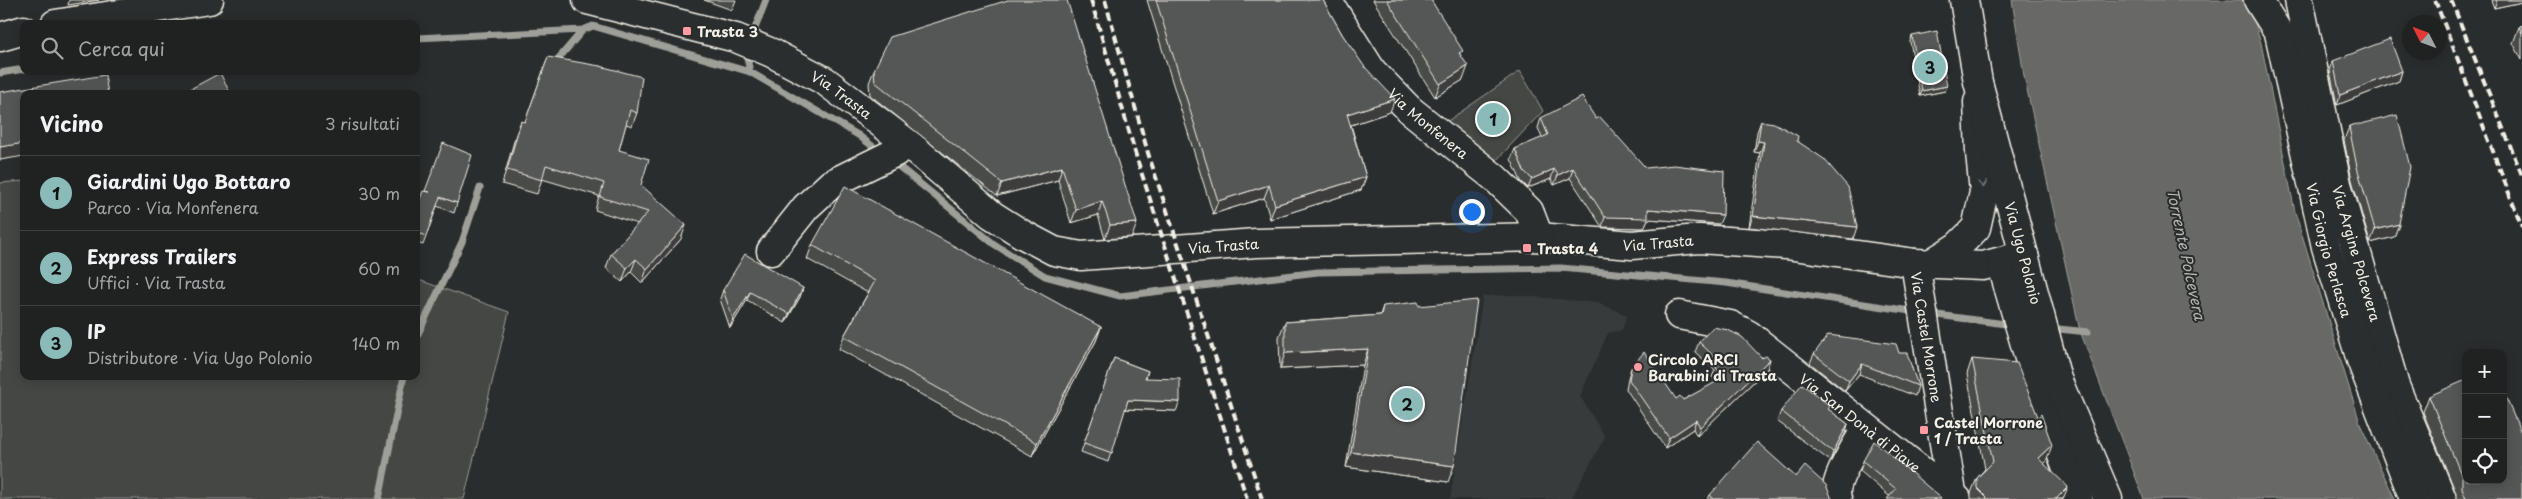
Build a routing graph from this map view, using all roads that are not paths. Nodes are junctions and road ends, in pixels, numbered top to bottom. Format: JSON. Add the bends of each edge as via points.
{"nodes":[{"id":1,"x":209,"y":0,"type":"edge"},
{"id":2,"x":587,"y":0,"type":"edge"},
{"id":3,"x":1327,"y":0,"type":"edge"},
{"id":4,"x":2258,"y":0,"type":"edge"},
{"id":5,"x":2299,"y":0,"type":"edge"},
{"id":6,"x":1975,"y":7,"type":"edge"},
{"id":7,"x":81,"y":20,"type":"edge"},
{"id":8,"x":20,"y":31,"type":"edge"},
{"id":9,"x":0,"y":37,"type":"edge"},
{"id":10,"x":1978,"y":82,"type":"junction"},
{"id":11,"x":896,"y":152,"type":"dead end"},
{"id":12,"x":1539,"y":237,"type":"junction"},
{"id":13,"x":771,"y":251,"type":"dead end"},
{"id":14,"x":1920,"y":268,"type":"junction"},
{"id":15,"x":2015,"y":269,"type":"junction"},
{"id":16,"x":1679,"y":315,"type":"dead end"},
{"id":17,"x":2040,"y":357,"type":"junction"},
{"id":18,"x":1866,"y":428,"type":"junction"},
{"id":19,"x":1954,"y":497,"type":"edge"},
{"id":20,"x":1837,"y":499,"type":"edge"},
{"id":21,"x":2078,"y":499,"type":"edge"},
{"id":22,"x":2108,"y":499,"type":"edge"},
{"id":23,"x":2414,"y":499,"type":"edge"},
{"id":24,"x":2442,"y":499,"type":"edge"}],
"edges":[{"from":1,"to":7,"type":"street"},
{"from":2,"to":12,"type":"street","name":"Via Trasta","via":[[736,38],[818,77],[911,146],[992,215],[1054,251],[1081,256],[1256,243]]},
{"from":3,"to":12,"type":"street","name":"Via Monfenera","via":[[1372,71],[1409,109],[1496,178],[1529,211]]},
{"from":4,"to":23,"type":"street","name":"Via Giorgio Perlasca","via":[[2279,33],[2326,247],[2361,360]]},
{"from":5,"to":24,"type":"street","name":"Via Argine Polcevera","via":[[2336,184],[2395,386]]},
{"from":6,"to":10,"type":"street","name":"Via Ugo Polonio"},
{"from":8,"to":9,"type":"street"},
{"from":10,"to":14,"type":"street","one_way":true,"via":[[1984,192],[1976,228],[1958,246]]},
{"from":10,"to":15,"type":"street","name":"Via Ugo Polonio"},
{"from":11,"to":13,"type":"street","via":[[842,177],[820,193]]},
{"from":12,"to":14,"type":"street","name":"Via Trasta","via":[[1632,245],[1699,239],[1786,245]]},
{"from":14,"to":15,"type":"street","name":"Via Trasta","via":[[1983,266]]},
{"from":14,"to":19,"type":"street","name":"Via Castel Morrone"},
{"from":15,"to":17,"type":"street","name":"Via Ugo Polonio"},
{"from":16,"to":18,"type":"street","name":"Via San Donà di Piave","via":[[1730,325],[1749,335]]},
{"from":17,"to":21,"type":"street","via":[[2040,396]]},
{"from":17,"to":22,"type":"street","name":"Via Ugo Polonio","via":[[2057,379]]},
{"from":18,"to":19,"type":"street","name":"Via San Donà di Piave"},
{"from":18,"to":20,"type":"street","via":[[1839,478]]}]}
